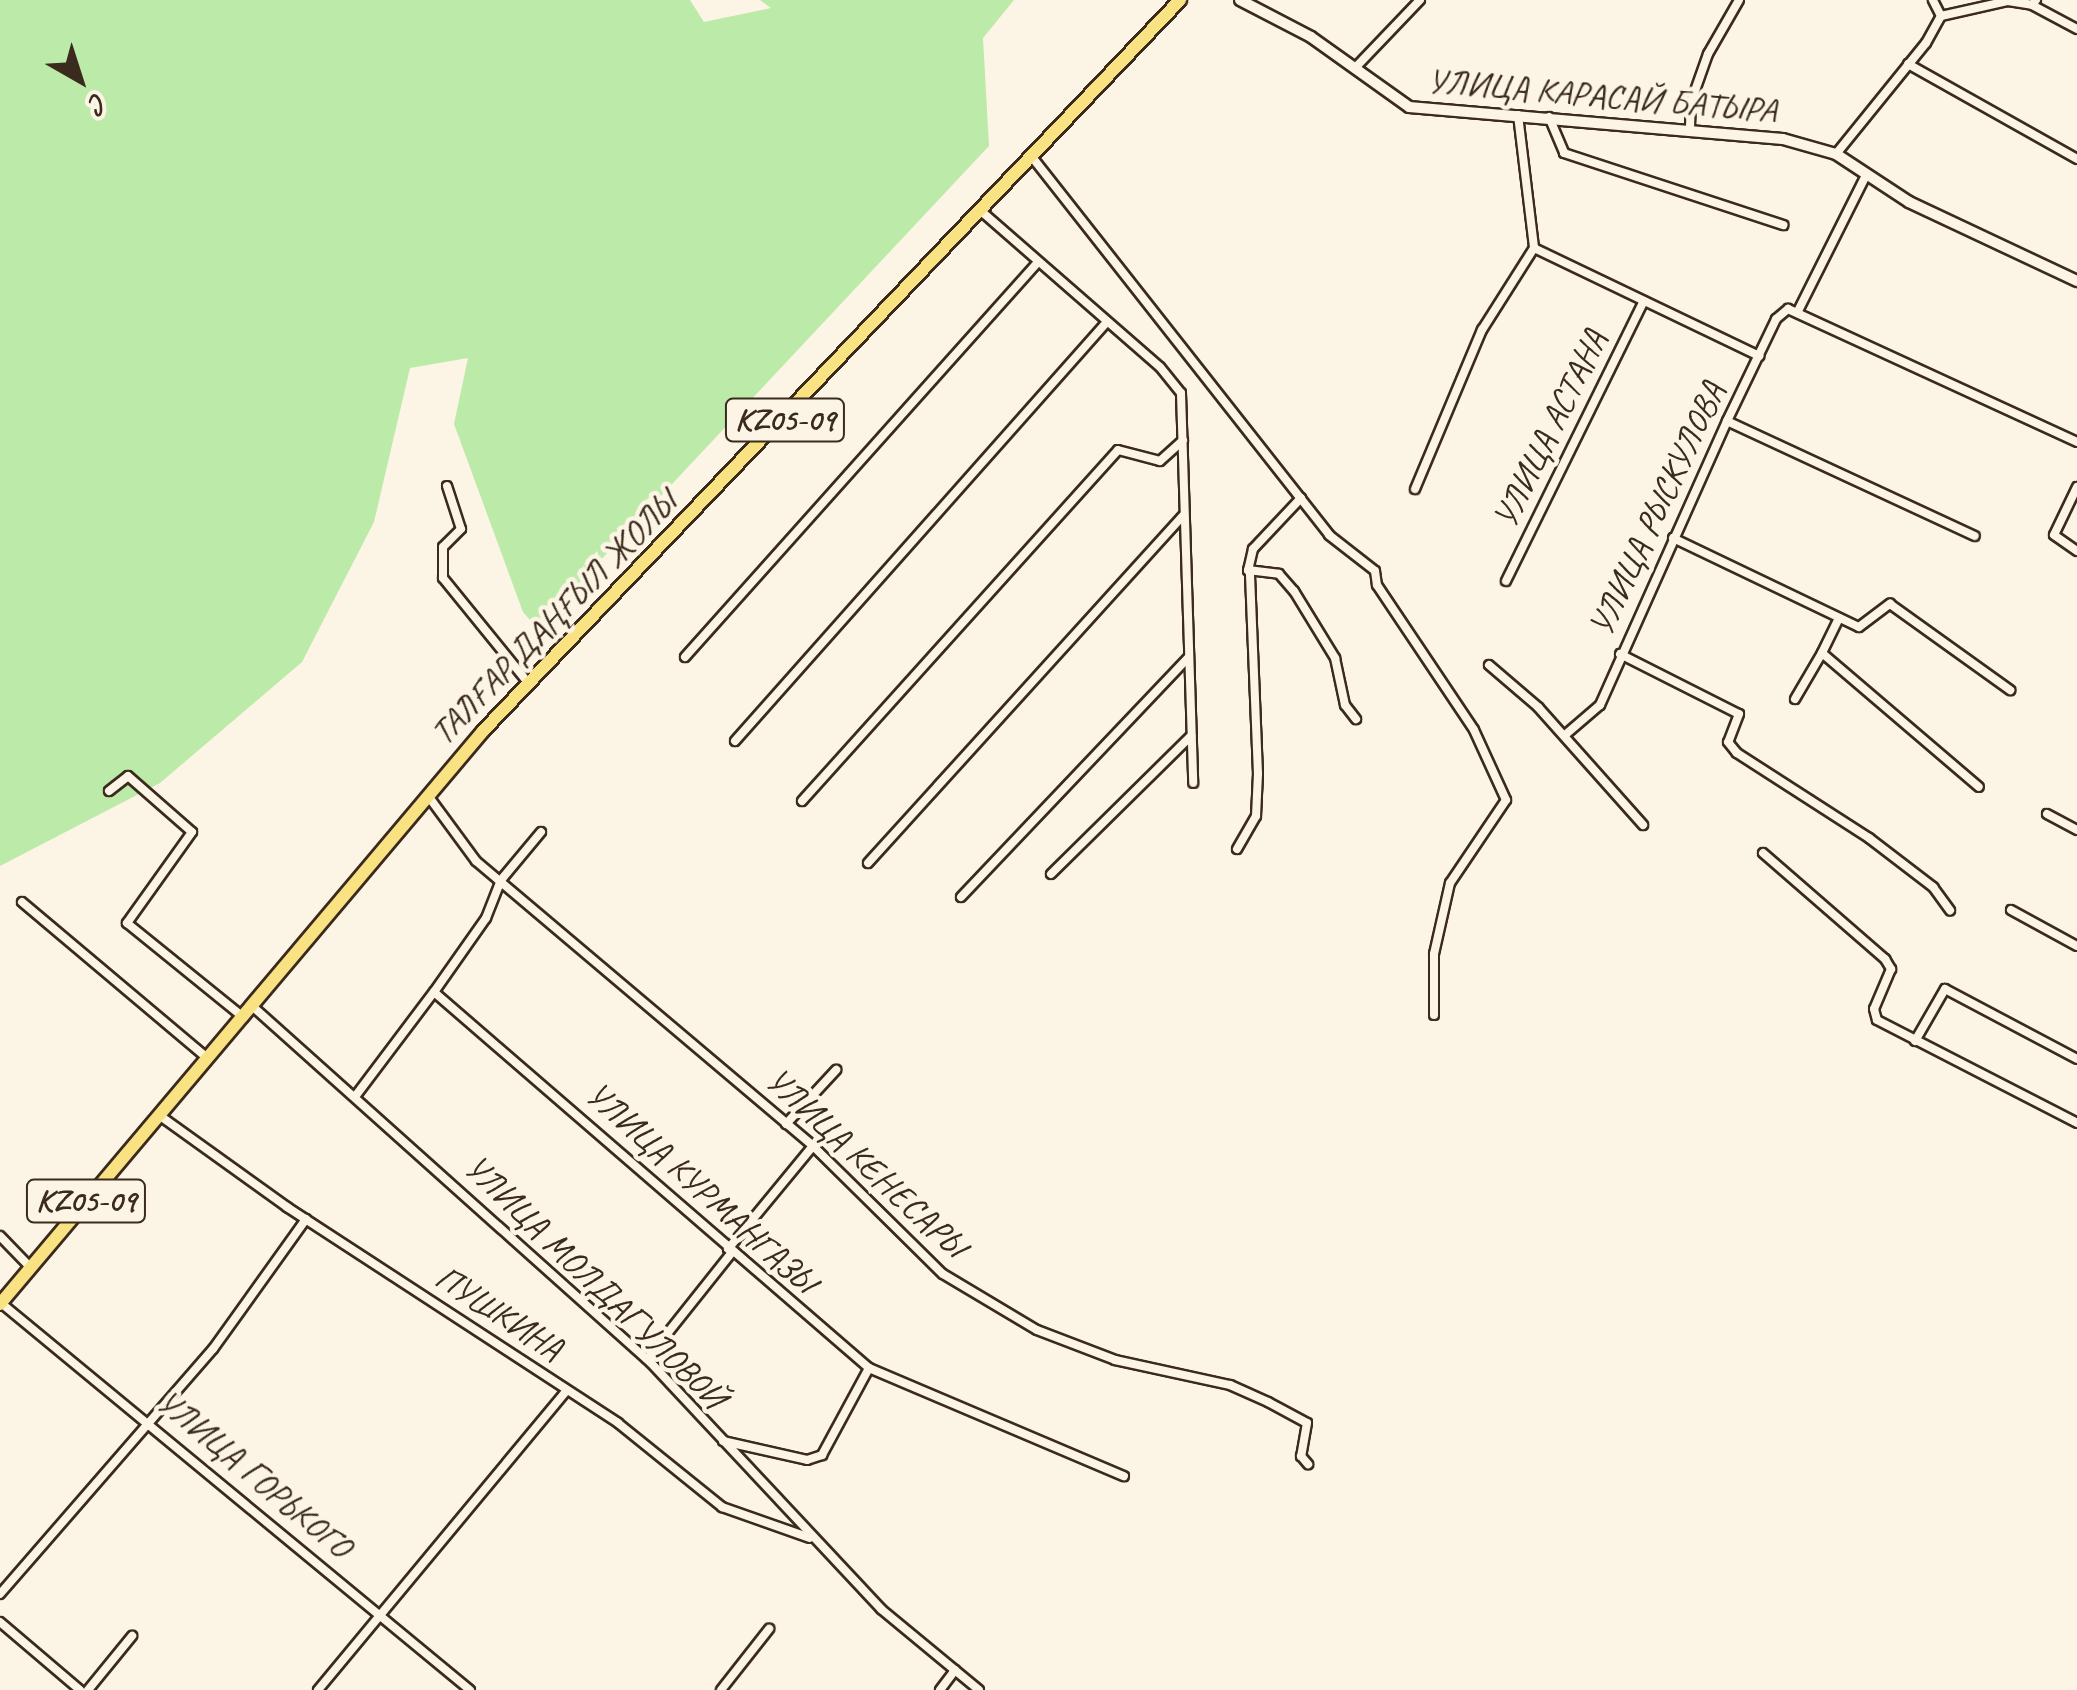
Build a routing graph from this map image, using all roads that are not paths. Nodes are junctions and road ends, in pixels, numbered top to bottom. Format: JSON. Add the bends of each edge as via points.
{"nodes":[{"id":1,"x":1180,"y":0,"type":"edge"},
{"id":2,"x":1240,"y":0,"type":"edge"},
{"id":3,"x":1420,"y":0,"type":"edge"},
{"id":4,"x":1740,"y":0,"type":"edge"},
{"id":5,"x":1933,"y":0,"type":"edge"},
{"id":6,"x":2034,"y":3,"type":"edge"},
{"id":7,"x":1941,"y":16,"type":"junction"},
{"id":8,"x":2077,"y":29,"type":"edge"},
{"id":9,"x":1908,"y":64,"type":"junction"},
{"id":10,"x":1356,"y":68,"type":"junction"},
{"id":11,"x":1518,"y":115,"type":"junction"},
{"id":12,"x":1550,"y":116,"type":"junction"},
{"id":13,"x":1690,"y":127,"type":"junction"},
{"id":14,"x":1036,"y":152,"type":"junction"},
{"id":15,"x":1836,"y":154,"type":"junction"},
{"id":16,"x":2077,"y":160,"type":"edge"},
{"id":17,"x":1866,"y":175,"type":"junction"},
{"id":18,"x":981,"y":211,"type":"junction"},
{"id":19,"x":1783,"y":225,"type":"dead end"},
{"id":20,"x":1534,"y":248,"type":"junction"},
{"id":21,"x":1038,"y":262,"type":"junction"},
{"id":22,"x":2077,"y":282,"type":"edge"},
{"id":23,"x":1644,"y":300,"type":"junction"},
{"id":24,"x":1798,"y":311,"type":"junction"},
{"id":25,"x":1106,"y":323,"type":"junction"},
{"id":26,"x":1759,"y":356,"type":"junction"},
{"id":27,"x":1727,"y":421,"type":"junction"},
{"id":28,"x":1183,"y":440,"type":"junction"},
{"id":29,"x":2077,"y":442,"type":"edge"},
{"id":30,"x":446,"y":486,"type":"dead end"},
{"id":31,"x":2077,"y":487,"type":"edge"},
{"id":32,"x":1415,"y":488,"type":"dead end"},
{"id":33,"x":1301,"y":498,"type":"junction"},
{"id":34,"x":1183,"y":516,"type":"junction"},
{"id":35,"x":1975,"y":536,"type":"dead end"},
{"id":36,"x":1673,"y":538,"type":"junction"},
{"id":37,"x":2077,"y":551,"type":"edge"},
{"id":38,"x":1250,"y":571,"type":"junction"},
{"id":39,"x":1506,"y":581,"type":"dead end"},
{"id":40,"x":1839,"y":618,"type":"junction"},
{"id":41,"x":1822,"y":653,"type":"junction"},
{"id":42,"x":1620,"y":654,"type":"junction"},
{"id":43,"x":685,"y":657,"type":"dead end"},
{"id":44,"x":1189,"y":657,"type":"junction"},
{"id":45,"x":1489,"y":665,"type":"dead end"},
{"id":46,"x":528,"y":684,"type":"junction"},
{"id":47,"x":2010,"y":690,"type":"dead end"},
{"id":48,"x":1794,"y":699,"type":"dead end"},
{"id":49,"x":1356,"y":720,"type":"dead end"},
{"id":50,"x":1565,"y":735,"type":"junction"},
{"id":51,"x":1191,"y":736,"type":"junction"},
{"id":52,"x":735,"y":742,"type":"dead end"},
{"id":53,"x":1193,"y":782,"type":"dead end"},
{"id":54,"x":1979,"y":787,"type":"dead end"},
{"id":55,"x":110,"y":791,"type":"dead end"},
{"id":56,"x":428,"y":796,"type":"junction"},
{"id":57,"x":802,"y":801,"type":"dead end"},
{"id":58,"x":2047,"y":814,"type":"dead end"},
{"id":59,"x":1644,"y":825,"type":"dead end"},
{"id":60,"x":2077,"y":830,"type":"edge"},
{"id":61,"x":540,"y":832,"type":"dead end"},
{"id":62,"x":1237,"y":849,"type":"dead end"},
{"id":63,"x":1763,"y":853,"type":"dead end"},
{"id":64,"x":868,"y":863,"type":"dead end"},
{"id":65,"x":1051,"y":874,"type":"dead end"},
{"id":66,"x":502,"y":880,"type":"junction"},
{"id":67,"x":961,"y":897,"type":"dead end"},
{"id":68,"x":22,"y":902,"type":"dead end"},
{"id":69,"x":1950,"y":910,"type":"dead end"},
{"id":70,"x":2011,"y":910,"type":"dead end"},
{"id":71,"x":2077,"y":946,"type":"edge"},
{"id":72,"x":434,"y":992,"type":"junction"},
{"id":73,"x":247,"y":1011,"type":"junction"},
{"id":74,"x":1434,"y":1015,"type":"dead end"},
{"id":75,"x":1916,"y":1040,"type":"junction"},
{"id":76,"x":207,"y":1058,"type":"junction"},
{"id":77,"x":2077,"y":1058,"type":"edge"},
{"id":78,"x":836,"y":1070,"type":"dead end"},
{"id":79,"x":356,"y":1094,"type":"junction"},
{"id":80,"x":159,"y":1115,"type":"junction"},
{"id":81,"x":2077,"y":1123,"type":"edge"},
{"id":82,"x":786,"y":1124,"type":"junction"},
{"id":83,"x":812,"y":1146,"type":"junction"},
{"id":84,"x":306,"y":1219,"type":"junction"},
{"id":85,"x":0,"y":1236,"type":"edge"},
{"id":86,"x":730,"y":1250,"type":"junction"},
{"id":87,"x":30,"y":1267,"type":"junction"},
{"id":88,"x":0,"y":1303,"type":"edge"},
{"id":89,"x":647,"y":1359,"type":"junction"},
{"id":90,"x":869,"y":1368,"type":"junction"},
{"id":91,"x":566,"y":1391,"type":"junction"},
{"id":92,"x":147,"y":1418,"type":"junction"},
{"id":93,"x":720,"y":1440,"type":"junction"},
{"id":94,"x":1308,"y":1464,"type":"dead end"},
{"id":95,"x":1124,"y":1476,"type":"dead end"},
{"id":96,"x":815,"y":1540,"type":"junction"},
{"id":97,"x":0,"y":1594,"type":"edge"},
{"id":98,"x":380,"y":1616,"type":"junction"},
{"id":99,"x":0,"y":1622,"type":"edge"},
{"id":100,"x":769,"y":1629,"type":"dead end"},
{"id":101,"x":132,"y":1636,"type":"dead end"},
{"id":102,"x":955,"y":1670,"type":"junction"},
{"id":103,"x":84,"y":1690,"type":"edge"},
{"id":104,"x":318,"y":1690,"type":"edge"},
{"id":105,"x":470,"y":1690,"type":"edge"},
{"id":106,"x":722,"y":1690,"type":"edge"},
{"id":107,"x":940,"y":1690,"type":"edge"},
{"id":108,"x":979,"y":1690,"type":"edge"}],
"edges":[{"from":1,"to":14,"type":"main road","name":"ТАЛҒАР ДАҢҒЫЛ ЖОЛЫ","number":"KZ05-09"},
{"from":2,"to":10,"type":"street","name":"УЛИЦА КАРАСАЙ БАТЫРА"},
{"from":3,"to":10,"type":"street"},
{"from":4,"to":13,"type":"street","via":[[1708,54],[1690,102]]},
{"from":5,"to":7,"type":"street"},
{"from":6,"to":7,"type":"street","via":[[2008,1]]},
{"from":6,"to":8,"type":"street"},
{"from":7,"to":9,"type":"street"},
{"from":9,"to":15,"type":"street"},
{"from":9,"to":16,"type":"street"},
{"from":10,"to":11,"type":"street","name":"УЛИЦА КАРАСАЙ БАТЫРА","via":[[1409,107]]},
{"from":11,"to":12,"type":"street","name":"УЛИЦА КАРАСАЙ БАТЫРА"},
{"from":11,"to":20,"type":"street"},
{"from":12,"to":13,"type":"street","name":"УЛИЦА КАРАСАЙ БАТЫРА"},
{"from":12,"to":19,"type":"street","via":[[1564,154]]},
{"from":13,"to":15,"type":"street","name":"УЛИЦА КАРАСАЙ БАТЫРА","via":[[1783,139]]},
{"from":14,"to":18,"type":"main road","name":"ТАЛҒАР ДАҢҒЫЛ ЖОЛЫ","number":"KZ05-09"},
{"from":14,"to":33,"type":"street"},
{"from":15,"to":17,"type":"street","name":"УЛИЦА КАРАСАЙ БАТЫРА"},
{"from":17,"to":22,"type":"street","name":"УЛИЦА КАРАСАЙ БАТЫРА","via":[[1974,236]]},
{"from":17,"to":24,"type":"street"},
{"from":18,"to":21,"type":"street"},
{"from":18,"to":46,"type":"main road","name":"ТАЛҒАР ДАҢҒЫЛ ЖОЛЫ","number":"KZ05-09"},
{"from":20,"to":23,"type":"street"},
{"from":20,"to":32,"type":"street","via":[[1482,330]]},
{"from":21,"to":25,"type":"street"},
{"from":21,"to":43,"type":"street"},
{"from":23,"to":26,"type":"street"},
{"from":23,"to":39,"type":"street","name":"УЛИЦА АСТАНА"},
{"from":24,"to":26,"type":"street","name":"УЛИЦА РЫСКУЛОВА","via":[[1788,308],[1776,319]]},
{"from":24,"to":29,"type":"street"},
{"from":25,"to":28,"type":"street","via":[[1181,393]]},
{"from":25,"to":52,"type":"street"},
{"from":26,"to":27,"type":"street","name":"УЛИЦА РЫСКУЛОВА"},
{"from":27,"to":35,"type":"street"},
{"from":27,"to":36,"type":"street","name":"УЛИЦА РЫСКУЛОВА"},
{"from":28,"to":34,"type":"street"},
{"from":28,"to":57,"type":"street","via":[[1160,461],[1118,450]]},
{"from":30,"to":46,"type":"street","via":[[461,529],[443,547],[443,578]]},
{"from":31,"to":37,"type":"street","via":[[2054,536]]},
{"from":33,"to":38,"type":"street","via":[[1253,549]]},
{"from":33,"to":74,"type":"street","via":[[1329,536],[1375,572],[1377,585],[1474,730],[1506,800],[1450,883],[1434,954]]},
{"from":34,"to":44,"type":"street"},
{"from":34,"to":64,"type":"street"},
{"from":36,"to":40,"type":"street"},
{"from":36,"to":42,"type":"street","name":"УЛИЦА РЫСКУЛОВА"},
{"from":38,"to":49,"type":"street","via":[[1279,574],[1294,591],[1335,658],[1345,704]]},
{"from":38,"to":62,"type":"street","via":[[1258,774],[1256,816]]},
{"from":40,"to":41,"type":"street"},
{"from":40,"to":47,"type":"street","via":[[1859,627],[1870,624],[1878,607],[1890,604]]},
{"from":41,"to":48,"type":"street"},
{"from":41,"to":54,"type":"street"},
{"from":42,"to":50,"type":"street","name":"УЛИЦА РЫСКУЛОВА","via":[[1600,705]]},
{"from":42,"to":69,"type":"street","via":[[1738,714],[1728,742],[1738,753],[1869,838],[1933,887]]},
{"from":44,"to":51,"type":"street"},
{"from":44,"to":67,"type":"street"},
{"from":45,"to":50,"type":"street"},
{"from":46,"to":56,"type":"main road","name":"ТАЛҒАР ДАҢҒЫЛ ЖОЛЫ","number":"KZ05-09"},
{"from":50,"to":59,"type":"street"},
{"from":51,"to":53,"type":"street"},
{"from":51,"to":65,"type":"street"},
{"from":55,"to":73,"type":"street","name":"УЛИЦА МОЛДАГУЛОВОЙ","via":[[128,776],[192,832],[127,923]]},
{"from":56,"to":66,"type":"street","name":"УЛИЦА КЕНЕСАРЫ","via":[[457,840]]},
{"from":56,"to":73,"type":"main road","name":"ТАЛҒАР ДАҢҒЫЛ ЖОЛЫ","number":"KZ05-09"},
{"from":58,"to":60,"type":"street"},
{"from":61,"to":66,"type":"street"},
{"from":63,"to":75,"type":"street","via":[[1885,958],[1891,970],[1874,1009],[1877,1020]]},
{"from":66,"to":72,"type":"street","via":[[486,918]]},
{"from":66,"to":82,"type":"street","name":"УЛИЦА КЕНЕСАРЫ"},
{"from":68,"to":76,"type":"street"},
{"from":70,"to":71,"type":"street"},
{"from":72,"to":79,"type":"street"},
{"from":72,"to":86,"type":"street","name":"УЛИЦА КУРМАНГАЗЫ"},
{"from":73,"to":76,"type":"main road","name":"ТАЛҒАР ДАҢҒЫЛ ЖОЛЫ","number":"KZ05-09"},
{"from":73,"to":79,"type":"street","name":"УЛИЦА МОЛДАГУЛОВОЙ"},
{"from":75,"to":77,"type":"street","via":[[1945,989]]},
{"from":75,"to":81,"type":"street"},
{"from":76,"to":80,"type":"main road","name":"ТАЛҒАР ДАҢҒЫЛ ЖОЛЫ","number":"KZ05-09"},
{"from":78,"to":82,"type":"street"},
{"from":79,"to":89,"type":"street","name":"УЛИЦА МОЛДАГУЛОВОЙ"},
{"from":80,"to":84,"type":"street","name":"ПУШКИНА"},
{"from":80,"to":87,"type":"main road","name":"ТАЛҒАР ДАҢҒЫЛ ЖОЛЫ","number":"KZ05-09"},
{"from":82,"to":83,"type":"street","name":"УЛИЦА КЕНЕСАРЫ"},
{"from":83,"to":86,"type":"street"},
{"from":83,"to":94,"type":"street","name":"УЛИЦА КЕНЕСАРЫ","via":[[969,1293],[1036,1330],[1116,1360],[1230,1386],[1268,1402],[1307,1422],[1301,1456]]},
{"from":84,"to":91,"type":"street","name":"ПУШКИНА"},
{"from":84,"to":92,"type":"street","via":[[213,1349]]},
{"from":85,"to":87,"type":"street"},
{"from":86,"to":89,"type":"street"},
{"from":86,"to":90,"type":"street","name":"УЛИЦА КУРМАНГАЗЫ"},
{"from":87,"to":88,"type":"main road","name":"ТАЛҒАР ДАҢҒЫЛ ЖОЛЫ","number":"KZ05-09"},
{"from":88,"to":92,"type":"street","name":"УЛИЦА ГОРЬКОГО"},
{"from":89,"to":93,"type":"street","name":"УЛИЦА МОЛДАГУЛОВОЙ"},
{"from":90,"to":93,"type":"street","via":[[822,1454],[807,1460]]},
{"from":90,"to":95,"type":"street","name":"УЛИЦА КУРМАНГАЗЫ"},
{"from":91,"to":96,"type":"street","name":"ПУШКИНА","via":[[659,1452],[722,1507]]},
{"from":91,"to":98,"type":"street"},
{"from":92,"to":97,"type":"street"},
{"from":92,"to":98,"type":"street","name":"УЛИЦА ГОРЬКОГО"},
{"from":93,"to":96,"type":"street","name":"УЛИЦА МОЛДАГУЛОВОЙ"},
{"from":96,"to":102,"type":"street","name":"УЛИЦА МОЛДАГУЛОВОЙ","via":[[881,1609]]},
{"from":98,"to":104,"type":"street"},
{"from":98,"to":105,"type":"street","name":"УЛИЦА ГОРЬКОГО"},
{"from":99,"to":103,"type":"street"},
{"from":100,"to":106,"type":"street"},
{"from":101,"to":103,"type":"street"},
{"from":102,"to":107,"type":"street"},
{"from":102,"to":108,"type":"street","name":"УЛИЦА МОЛДАГУЛОВОЙ"}]}
